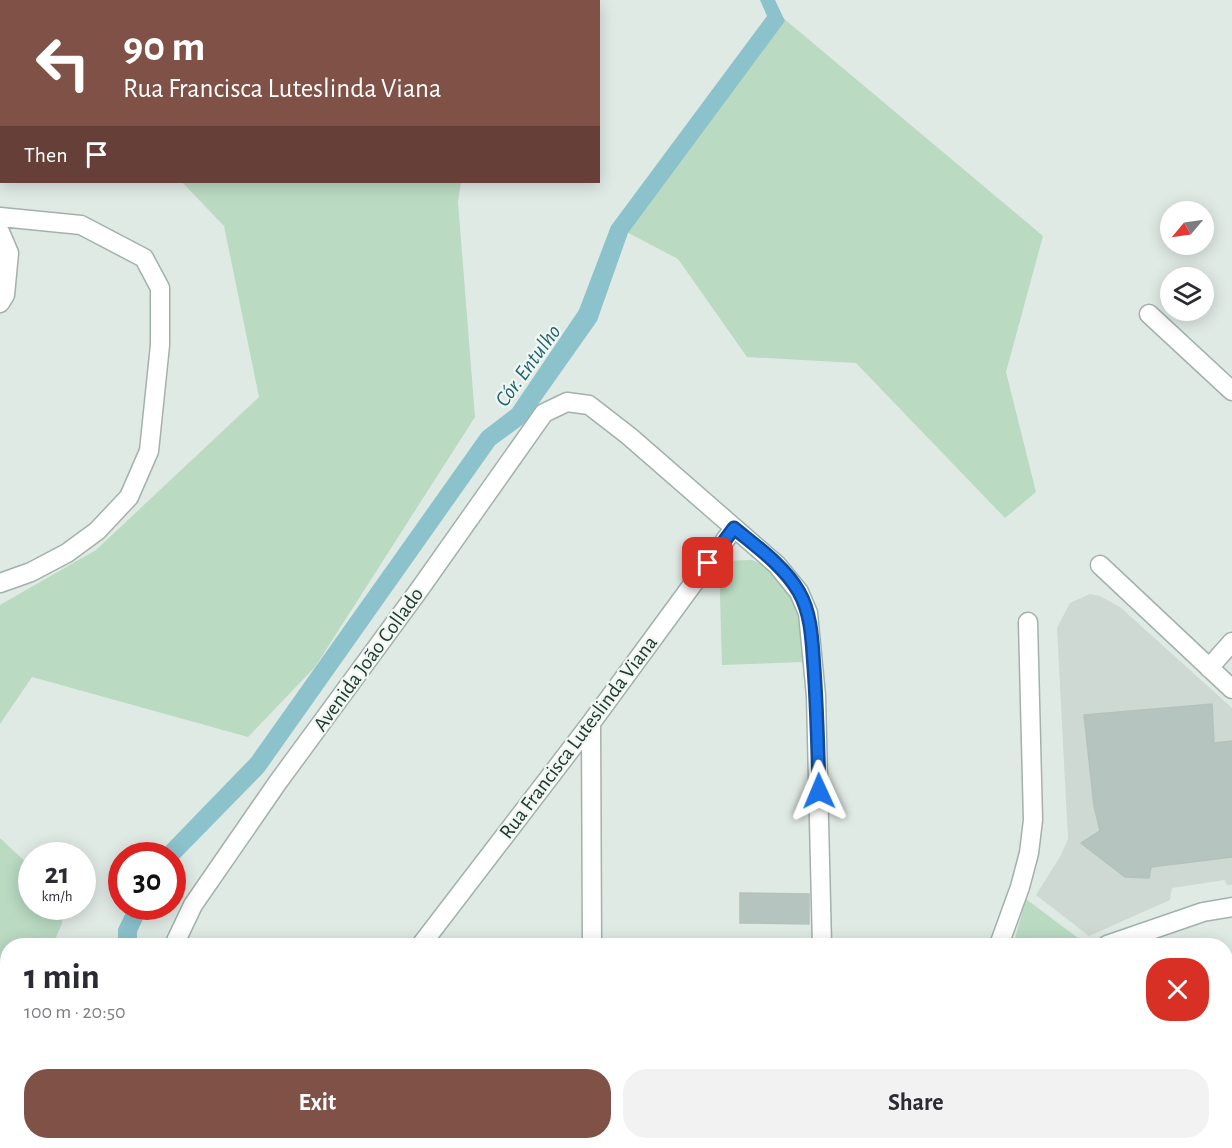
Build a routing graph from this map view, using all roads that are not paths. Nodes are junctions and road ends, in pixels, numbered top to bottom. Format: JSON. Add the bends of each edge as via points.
{"nodes":[{"id":1,"x":0,"y":217,"type":"edge"},
{"id":2,"x":0,"y":232,"type":"edge"},
{"id":3,"x":0,"y":303,"type":"edge"},
{"id":4,"x":1149,"y":314,"type":"dead end"},
{"id":5,"x":1232,"y":391,"type":"edge"},
{"id":6,"x":734,"y":528,"type":"junction"},
{"id":7,"x":1100,"y":565,"type":"dead end"},
{"id":8,"x":0,"y":583,"type":"edge"},
{"id":9,"x":1028,"y":622,"type":"dead end"},
{"id":10,"x":1232,"y":642,"type":"edge"},
{"id":11,"x":1209,"y":668,"type":"junction"},
{"id":12,"x":1232,"y":689,"type":"edge"},
{"id":13,"x":591,"y":723,"type":"junction"},
{"id":14,"x":1232,"y":907,"type":"edge"},
{"id":15,"x":177,"y":938,"type":"edge"},
{"id":16,"x":426,"y":938,"type":"edge"},
{"id":17,"x":592,"y":938,"type":"edge"},
{"id":18,"x":822,"y":938,"type":"edge"},
{"id":19,"x":1002,"y":938,"type":"edge"},
{"id":20,"x":1127,"y":938,"type":"edge"}],
"edges":[{"from":1,"to":8,"type":"street","via":[[81,225],[144,258],[160,288],[160,345],[149,451],[129,497],[97,531],[67,553]]},
{"from":2,"to":3,"type":"street","via":[[9,253]]},
{"from":4,"to":5,"type":"street"},
{"from":6,"to":13,"type":"street","name":"Rua Francisca Luteslinda Viana"},
{"from":6,"to":15,"type":"street","name":"Avenida João Collado","via":[[589,405],[567,402],[544,413],[193,905]]},
{"from":6,"to":18,"type":"street","via":[[777,565],[799,592],[808,613],[816,696]]},
{"from":7,"to":11,"type":"street"},
{"from":9,"to":19,"type":"street","via":[[1033,820],[1020,887]]},
{"from":10,"to":11,"type":"street"},
{"from":11,"to":12,"type":"street"},
{"from":13,"to":16,"type":"street","name":"Rua Francisca Luteslinda Viana"},
{"from":13,"to":17,"type":"street"},
{"from":14,"to":20,"type":"street","via":[[1203,912]]}]}
